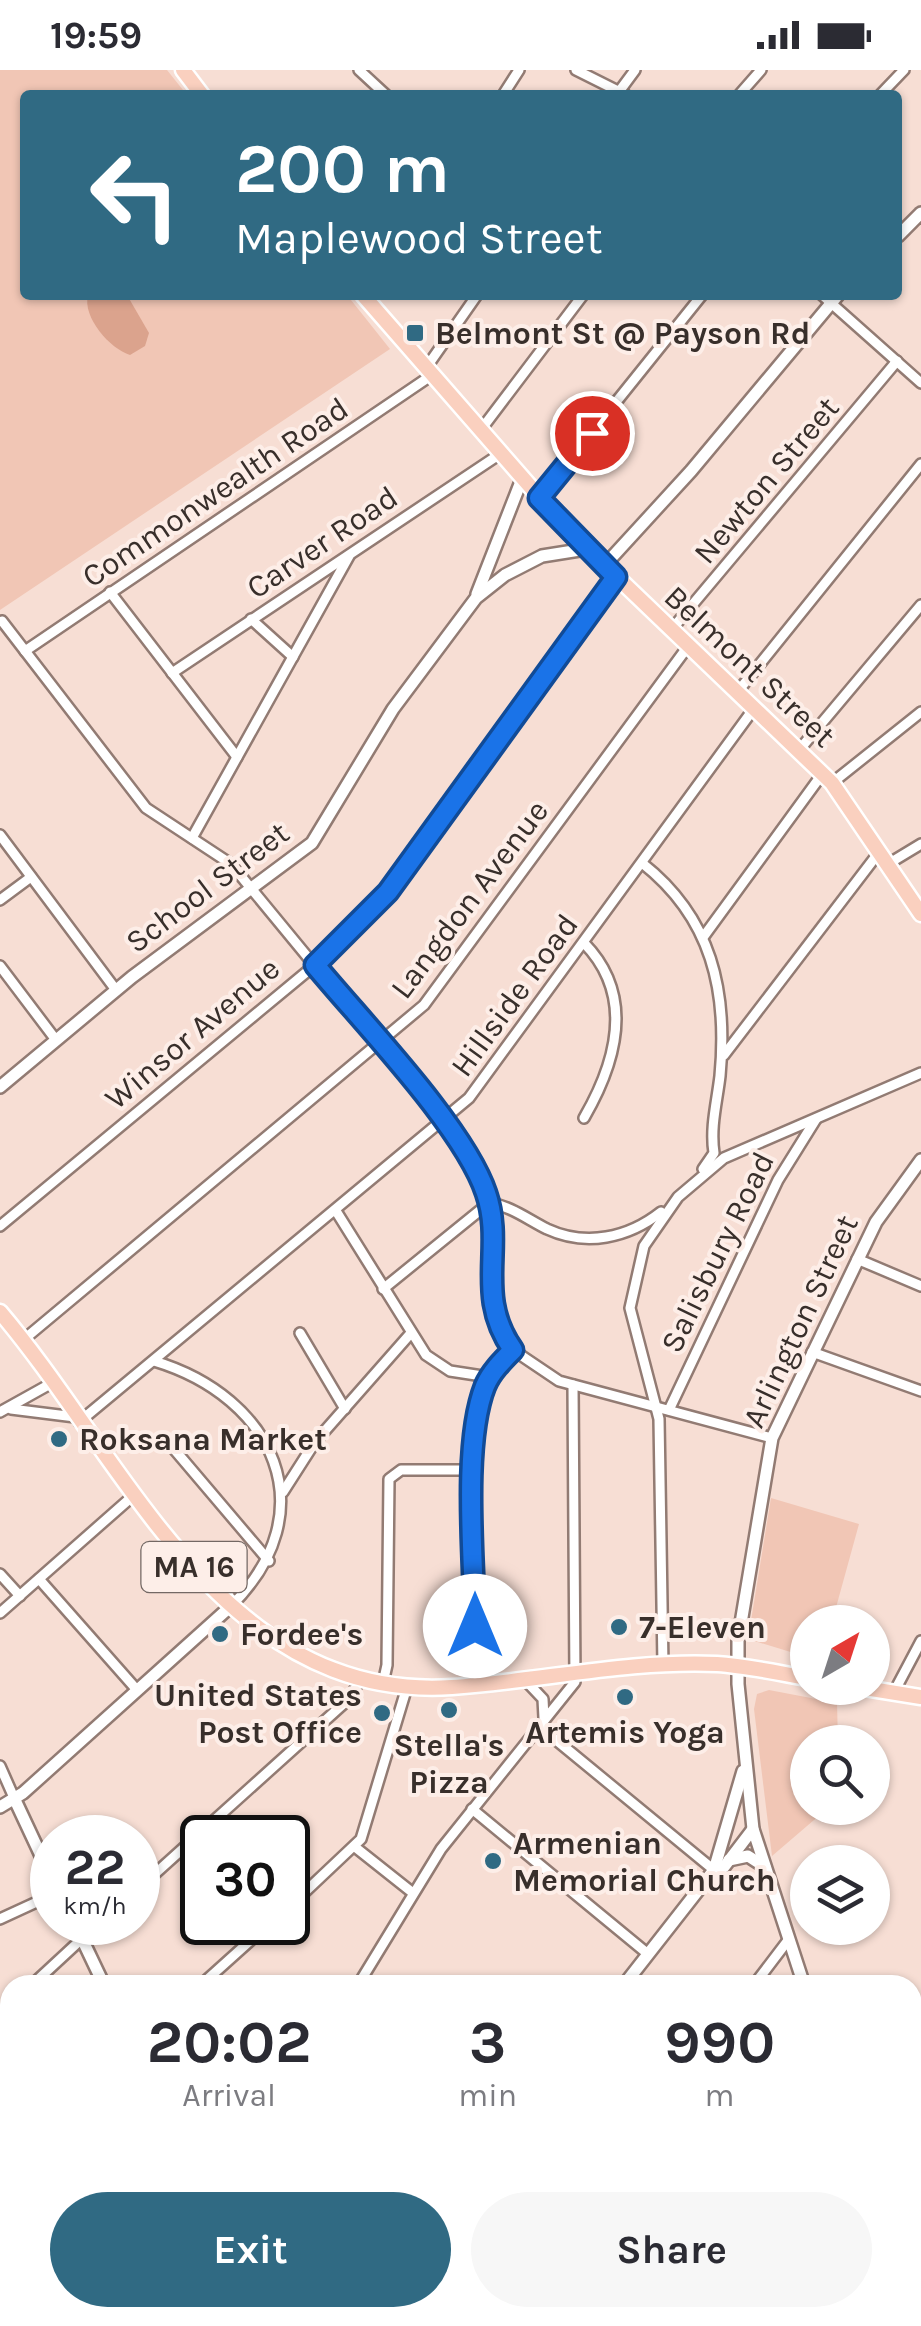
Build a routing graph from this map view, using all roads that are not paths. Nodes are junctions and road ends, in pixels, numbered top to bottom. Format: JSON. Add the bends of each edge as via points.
{"nodes":[{"id":1,"x":182,"y":70,"type":"edge"},
{"id":2,"x":359,"y":70,"type":"edge"},
{"id":3,"x":576,"y":70,"type":"edge"},
{"id":4,"x":760,"y":70,"type":"edge"},
{"id":5,"x":904,"y":70,"type":"edge"},
{"id":6,"x":198,"y":90,"type":"edge"},
{"id":7,"x":381,"y":90,"type":"edge"},
{"id":8,"x":613,"y":90,"type":"edge"},
{"id":9,"x":742,"y":90,"type":"edge"},
{"id":10,"x":885,"y":90,"type":"edge"},
{"id":11,"x":370,"y":300,"type":"edge"},
{"id":12,"x":474,"y":300,"type":"edge"},
{"id":13,"x":579,"y":300,"type":"edge"},
{"id":14,"x":698,"y":300,"type":"edge"},
{"id":15,"x":828,"y":300,"type":"edge"},
{"id":16,"x":832,"y":300,"type":"edge"},
{"id":17,"x":897,"y":361,"type":"junction"},
{"id":18,"x":429,"y":372,"type":"junction"},
{"id":19,"x":921,"y":383,"type":"edge"},
{"id":20,"x":480,"y":431,"type":"junction"},
{"id":21,"x":500,"y":454,"type":"junction"},
{"id":22,"x":921,"y":464,"type":"edge"},
{"id":23,"x":522,"y":479,"type":"junction"},
{"id":24,"x":539,"y":498,"type":"junction"},
{"id":25,"x":586,"y":549,"type":"junction"},
{"id":26,"x":351,"y":552,"type":"junction"},
{"id":27,"x":604,"y":566,"type":"junction"},
{"id":28,"x":616,"y":577,"type":"junction"},
{"id":29,"x":110,"y":592,"type":"junction"},
{"id":30,"x":476,"y":598,"type":"junction"},
{"id":31,"x":921,"y":605,"type":"edge"},
{"id":32,"x":251,"y":619,"type":"junction"},
{"id":33,"x":2,"y":621,"type":"edge"},
{"id":34,"x":672,"y":630,"type":"junction"},
{"id":35,"x":689,"y":645,"type":"junction"},
{"id":36,"x":26,"y":651,"type":"junction"},
{"id":37,"x":293,"y":657,"type":"junction"},
{"id":38,"x":172,"y":673,"type":"junction"},
{"id":39,"x":739,"y":690,"type":"junction"},
{"id":40,"x":756,"y":706,"type":"junction"},
{"id":41,"x":921,"y":712,"type":"edge"},
{"id":42,"x":800,"y":748,"type":"junction"},
{"id":43,"x":237,"y":757,"type":"junction"},
{"id":44,"x":828,"y":778,"type":"junction"},
{"id":45,"x":0,"y":835,"type":"edge"},
{"id":46,"x":192,"y":838,"type":"junction"},
{"id":47,"x":921,"y":844,"type":"edge"},
{"id":48,"x":884,"y":858,"type":"junction"},
{"id":49,"x":642,"y":864,"type":"junction"},
{"id":50,"x":30,"y":877,"type":"junction"},
{"id":51,"x":252,"y":888,"type":"junction"},
{"id":52,"x":0,"y":900,"type":"edge"},
{"id":53,"x":921,"y":914,"type":"edge"},
{"id":54,"x":704,"y":936,"type":"junction"},
{"id":55,"x":584,"y":943,"type":"junction"},
{"id":56,"x":315,"y":965,"type":"junction"},
{"id":57,"x":0,"y":966,"type":"edge"},
{"id":58,"x":116,"y":990,"type":"junction"},
{"id":59,"x":56,"y":1040,"type":"junction"},
{"id":60,"x":380,"y":1044,"type":"junction"},
{"id":61,"x":722,"y":1058,"type":"junction"},
{"id":62,"x":921,"y":1073,"type":"edge"},
{"id":63,"x":0,"y":1087,"type":"edge"},
{"id":64,"x":584,"y":1118,"type":"dead end"},
{"id":65,"x":816,"y":1118,"type":"junction"},
{"id":66,"x":444,"y":1122,"type":"junction"},
{"id":67,"x":919,"y":1166,"type":"edge"},
{"id":68,"x":678,"y":1197,"type":"junction"},
{"id":69,"x":489,"y":1203,"type":"junction"},
{"id":70,"x":336,"y":1211,"type":"junction"},
{"id":71,"x":0,"y":1226,"type":"edge"},
{"id":72,"x":857,"y":1259,"type":"junction"},
{"id":73,"x":921,"y":1286,"type":"edge"},
{"id":74,"x":384,"y":1289,"type":"junction"},
{"id":75,"x":0,"y":1312,"type":"edge"},
{"id":76,"x":411,"y":1333,"type":"junction"},
{"id":77,"x":300,"y":1334,"type":"dead end"},
{"id":78,"x":22,"y":1341,"type":"junction"},
{"id":79,"x":513,"y":1350,"type":"junction"},
{"id":80,"x":812,"y":1352,"type":"junction"},
{"id":81,"x":154,"y":1361,"type":"junction"},
{"id":82,"x":489,"y":1377,"type":"junction"},
{"id":83,"x":52,"y":1384,"type":"junction"},
{"id":84,"x":572,"y":1385,"type":"junction"},
{"id":85,"x":921,"y":1391,"type":"edge"},
{"id":86,"x":654,"y":1406,"type":"junction"},
{"id":87,"x":344,"y":1408,"type":"junction"},
{"id":88,"x":669,"y":1410,"type":"junction"},
{"id":89,"x":6,"y":1411,"type":"edge"},
{"id":90,"x":77,"y":1419,"type":"junction"},
{"id":91,"x":772,"y":1438,"type":"junction"},
{"id":92,"x":168,"y":1442,"type":"dead end"},
{"id":93,"x":474,"y":1470,"type":"junction"},
{"id":94,"x":283,"y":1492,"type":"junction"},
{"id":95,"x":134,"y":1494,"type":"junction"},
{"id":96,"x":268,"y":1561,"type":"junction"},
{"id":97,"x":0,"y":1574,"type":"edge"},
{"id":98,"x":39,"y":1580,"type":"junction"},
{"id":99,"x":20,"y":1596,"type":"junction"},
{"id":100,"x":231,"y":1606,"type":"junction"},
{"id":101,"x":0,"y":1614,"type":"edge"},
{"id":102,"x":921,"y":1641,"type":"edge"},
{"id":103,"x":664,"y":1666,"type":"junction"},
{"id":104,"x":737,"y":1666,"type":"junction"},
{"id":105,"x":576,"y":1674,"type":"junction"},
{"id":106,"x":790,"y":1675,"type":"edge"},
{"id":107,"x":361,"y":1678,"type":"junction"},
{"id":108,"x":523,"y":1680,"type":"junction"},
{"id":109,"x":383,"y":1684,"type":"junction"},
{"id":110,"x":476,"y":1685,"type":"junction"},
{"id":111,"x":407,"y":1688,"type":"junction"},
{"id":112,"x":137,"y":1690,"type":"junction"},
{"id":113,"x":890,"y":1691,"type":"edge"},
{"id":114,"x":894,"y":1692,"type":"junction"},
{"id":115,"x":921,"y":1697,"type":"edge"},
{"id":116,"x":541,"y":1724,"type":"junction"},
{"id":117,"x":745,"y":1757,"type":"junction"},
{"id":118,"x":0,"y":1766,"type":"edge"},
{"id":119,"x":15,"y":1800,"type":"junction"},
{"id":120,"x":0,"y":1808,"type":"edge"},
{"id":121,"x":472,"y":1809,"type":"junction"},
{"id":122,"x":754,"y":1829,"type":"junction"},
{"id":123,"x":30,"y":1832,"type":"edge"},
{"id":124,"x":726,"y":1836,"type":"junction"},
{"id":125,"x":356,"y":1847,"type":"junction"},
{"id":126,"x":730,"y":1860,"type":"junction"},
{"id":127,"x":765,"y":1867,"type":"junction"},
{"id":128,"x":160,"y":1869,"type":"edge"},
{"id":129,"x":714,"y":1870,"type":"junction"},
{"id":130,"x":310,"y":1888,"type":"edge"},
{"id":131,"x":414,"y":1893,"type":"junction"},
{"id":132,"x":30,"y":1905,"type":"edge"},
{"id":133,"x":0,"y":1919,"type":"edge"},
{"id":134,"x":789,"y":1939,"type":"junction"},
{"id":135,"x":76,"y":1945,"type":"edge"},
{"id":136,"x":84,"y":1945,"type":"edge"},
{"id":137,"x":245,"y":1945,"type":"edge"},
{"id":138,"x":648,"y":1954,"type":"junction"},
{"id":139,"x":43,"y":1975,"type":"edge"},
{"id":140,"x":99,"y":1975,"type":"edge"},
{"id":141,"x":212,"y":1975,"type":"edge"},
{"id":142,"x":364,"y":1975,"type":"edge"},
{"id":143,"x":632,"y":1975,"type":"edge"},
{"id":144,"x":762,"y":1975,"type":"edge"},
{"id":145,"x":801,"y":1975,"type":"edge"}],
"edges":[{"from":1,"to":6,"type":"main road"},
{"from":2,"to":7,"type":"street"},
{"from":3,"to":8,"type":"street"},
{"from":4,"to":9,"type":"street"},
{"from":5,"to":10,"type":"street"},
{"from":11,"to":18,"type":"main road","name":"Belmont Street"},
{"from":12,"to":18,"type":"street"},
{"from":13,"to":20,"type":"street"},
{"from":14,"to":24,"type":"street"},
{"from":15,"to":27,"type":"street","via":[[691,472]]},
{"from":16,"to":17,"type":"street"},
{"from":17,"to":19,"type":"street"},
{"from":17,"to":34,"type":"street","name":"Newton Street"},
{"from":18,"to":20,"type":"main road","name":"Belmont Street"},
{"from":18,"to":29,"type":"street","name":"Commonwealth Road"},
{"from":20,"to":21,"type":"main road","name":"Belmont Street"},
{"from":21,"to":23,"type":"main road","name":"Belmont Street"},
{"from":21,"to":26,"type":"street","name":"Carver Road"},
{"from":22,"to":39,"type":"street"},
{"from":23,"to":24,"type":"main road","name":"Belmont Street"},
{"from":23,"to":30,"type":"street","name":"School Street"},
{"from":24,"to":25,"type":"main road","name":"Belmont Street"},
{"from":25,"to":27,"type":"main road","name":"Belmont Street"},
{"from":25,"to":30,"type":"street","name":"School Street","via":[[542,556]]},
{"from":26,"to":32,"type":"street","name":"Carver Road"},
{"from":26,"to":37,"type":"street"},
{"from":27,"to":28,"type":"main road","name":"Belmont Street"},
{"from":28,"to":34,"type":"main road","name":"Belmont Street"},
{"from":28,"to":56,"type":"street","name":"Winsor Avenue","via":[[388,892]]},
{"from":29,"to":36,"type":"street","name":"Commonwealth Road"},
{"from":29,"to":38,"type":"street"},
{"from":30,"to":51,"type":"street","name":"School Street","via":[[393,709],[314,840]]},
{"from":31,"to":42,"type":"street"},
{"from":32,"to":37,"type":"street"},
{"from":32,"to":38,"type":"street","name":"Carver Road"},
{"from":33,"to":36,"type":"street"},
{"from":34,"to":35,"type":"main road","name":"Belmont Street"},
{"from":35,"to":39,"type":"main road","name":"Belmont Street"},
{"from":35,"to":60,"type":"street","name":"Langdon Avenue","via":[[444,981]]},
{"from":36,"to":46,"type":"street","via":[[146,808]]},
{"from":37,"to":43,"type":"street"},
{"from":38,"to":43,"type":"street"},
{"from":39,"to":40,"type":"main road","name":"Belmont Street"},
{"from":40,"to":42,"type":"main road","name":"Belmont Street"},
{"from":40,"to":49,"type":"street","name":"Hillside Road"},
{"from":41,"to":44,"type":"street"},
{"from":42,"to":44,"type":"main road","name":"Belmont Street"},
{"from":43,"to":46,"type":"street"},
{"from":44,"to":48,"type":"main road","name":"Belmont Street"},
{"from":44,"to":54,"type":"street"},
{"from":45,"to":50,"type":"street"},
{"from":46,"to":51,"type":"street","via":[[222,855]]},
{"from":47,"to":48,"type":"street"},
{"from":48,"to":53,"type":"main road","name":"Belmont Street"},
{"from":48,"to":61,"type":"street"},
{"from":49,"to":54,"type":"street","via":[[676,894]]},
{"from":49,"to":55,"type":"street","name":"Hillside Road"},
{"from":50,"to":52,"type":"street"},
{"from":50,"to":58,"type":"street"},
{"from":51,"to":56,"type":"street"},
{"from":51,"to":58,"type":"street","name":"School Street"},
{"from":54,"to":61,"type":"street","via":[[720,991]]},
{"from":55,"to":64,"type":"street","via":[[608,975],[617,1015],[610,1066]]},
{"from":55,"to":66,"type":"street","name":"Hillside Road","via":[[480,1086]]},
{"from":56,"to":60,"type":"street"},
{"from":56,"to":71,"type":"street","name":"Winsor Avenue"},
{"from":57,"to":59,"type":"street"},
{"from":58,"to":59,"type":"street","name":"School Street"},
{"from":59,"to":63,"type":"street","name":"School Street"},
{"from":60,"to":66,"type":"street"},
{"from":60,"to":78,"type":"street","name":"Langdon Avenue"},
{"from":61,"to":68,"type":"street","via":[[714,1153]]},
{"from":62,"to":65,"type":"street"},
{"from":65,"to":68,"type":"street","via":[[724,1158]]},
{"from":65,"to":88,"type":"street","name":"Salisbury Road","via":[[778,1180]]},
{"from":66,"to":69,"type":"street"},
{"from":66,"to":70,"type":"street","name":"Hillside Road"},
{"from":67,"to":72,"type":"street","name":"Arlington Street","via":[[886,1206]]},
{"from":68,"to":69,"type":"street","via":[[640,1226],[590,1239],[563,1236]]},
{"from":68,"to":86,"type":"street","via":[[651,1232],[630,1292],[631,1323]]},
{"from":69,"to":74,"type":"street"},
{"from":69,"to":79,"type":"street","via":[[491,1299]]},
{"from":70,"to":74,"type":"street"},
{"from":70,"to":81,"type":"street","name":"Hillside Road"},
{"from":72,"to":73,"type":"street"},
{"from":72,"to":80,"type":"street","name":"Arlington Street"},
{"from":74,"to":76,"type":"street"},
{"from":75,"to":78,"type":"main road","number":"MA 16"},
{"from":76,"to":82,"type":"street","via":[[441,1368]]},
{"from":76,"to":87,"type":"street"},
{"from":77,"to":87,"type":"street"},
{"from":78,"to":83,"type":"main road","number":"MA 16"},
{"from":79,"to":82,"type":"street"},
{"from":79,"to":84,"type":"street"},
{"from":80,"to":85,"type":"street"},
{"from":80,"to":91,"type":"street","name":"Arlington Street"},
{"from":81,"to":90,"type":"street","name":"Hillside Road"},
{"from":81,"to":94,"type":"street","via":[[194,1377],[244,1416],[271,1451]]},
{"from":82,"to":93,"type":"street","via":[[478,1411]]},
{"from":83,"to":89,"type":"street"},
{"from":83,"to":90,"type":"main road","number":"MA 16"},
{"from":84,"to":86,"type":"street"},
{"from":84,"to":105,"type":"street"},
{"from":86,"to":88,"type":"street"},
{"from":86,"to":103,"type":"street"},
{"from":87,"to":94,"type":"street"},
{"from":88,"to":91,"type":"street"},
{"from":89,"to":90,"type":"street"},
{"from":90,"to":95,"type":"main road","number":"MA 16"},
{"from":91,"to":104,"type":"street","name":"Arlington Street"},
{"from":92,"to":96,"type":"street"},
{"from":93,"to":109,"type":"street","via":[[392,1473]]},
{"from":93,"to":110,"type":"street"},
{"from":94,"to":96,"type":"street"},
{"from":95,"to":98,"type":"street"},
{"from":95,"to":100,"type":"main road","number":"MA 16"},
{"from":96,"to":100,"type":"street"},
{"from":97,"to":99,"type":"street"},
{"from":98,"to":99,"type":"street"},
{"from":98,"to":112,"type":"street"},
{"from":99,"to":101,"type":"street"},
{"from":100,"to":107,"type":"main road","number":"MA 16","via":[[293,1653]]},
{"from":100,"to":112,"type":"street"},
{"from":102,"to":114,"type":"street"},
{"from":103,"to":104,"type":"main road","number":"MA 16"},
{"from":103,"to":105,"type":"main road","number":"MA 16"},
{"from":104,"to":106,"type":"main road","number":"MA 16"},
{"from":104,"to":117,"type":"street","name":"Arlington Street"},
{"from":105,"to":108,"type":"main road","number":"MA 16"},
{"from":105,"to":116,"type":"street"},
{"from":107,"to":109,"type":"main road","number":"MA 16"},
{"from":107,"to":128,"type":"street","via":[[350,1698]]},
{"from":108,"to":110,"type":"main road","number":"MA 16"},
{"from":108,"to":116,"type":"street","via":[[541,1695]]},
{"from":109,"to":111,"type":"main road","number":"MA 16"},
{"from":110,"to":111,"type":"main road","number":"MA 16"},
{"from":111,"to":125,"type":"street"},
{"from":112,"to":119,"type":"street"},
{"from":113,"to":114,"type":"main road"},
{"from":114,"to":115,"type":"main road"},
{"from":116,"to":121,"type":"street"},
{"from":116,"to":129,"type":"street"},
{"from":117,"to":122,"type":"street","name":"Arlington Street"},
{"from":117,"to":124,"type":"street","name":"Arlington Street"},
{"from":118,"to":119,"type":"street"},
{"from":119,"to":120,"type":"street"},
{"from":119,"to":123,"type":"street"},
{"from":121,"to":131,"type":"street"},
{"from":121,"to":138,"type":"street"},
{"from":122,"to":124,"type":"street"},
{"from":122,"to":126,"type":"street","name":"Arlington Street"},
{"from":122,"to":127,"type":"street"},
{"from":124,"to":129,"type":"street","name":"Arlington Street"},
{"from":125,"to":130,"type":"street"},
{"from":125,"to":131,"type":"street"},
{"from":126,"to":127,"type":"street","via":[[748,1856]]},
{"from":126,"to":129,"type":"street","name":"Arlington Street"},
{"from":127,"to":134,"type":"street"},
{"from":129,"to":138,"type":"street","name":"Arlington Street"},
{"from":131,"to":142,"type":"street"},
{"from":132,"to":133,"type":"street"},
{"from":134,"to":144,"type":"street"},
{"from":134,"to":145,"type":"street"},
{"from":135,"to":139,"type":"street"},
{"from":136,"to":140,"type":"street"},
{"from":137,"to":141,"type":"street"},
{"from":138,"to":143,"type":"street","name":"Arlington Street"}]}
